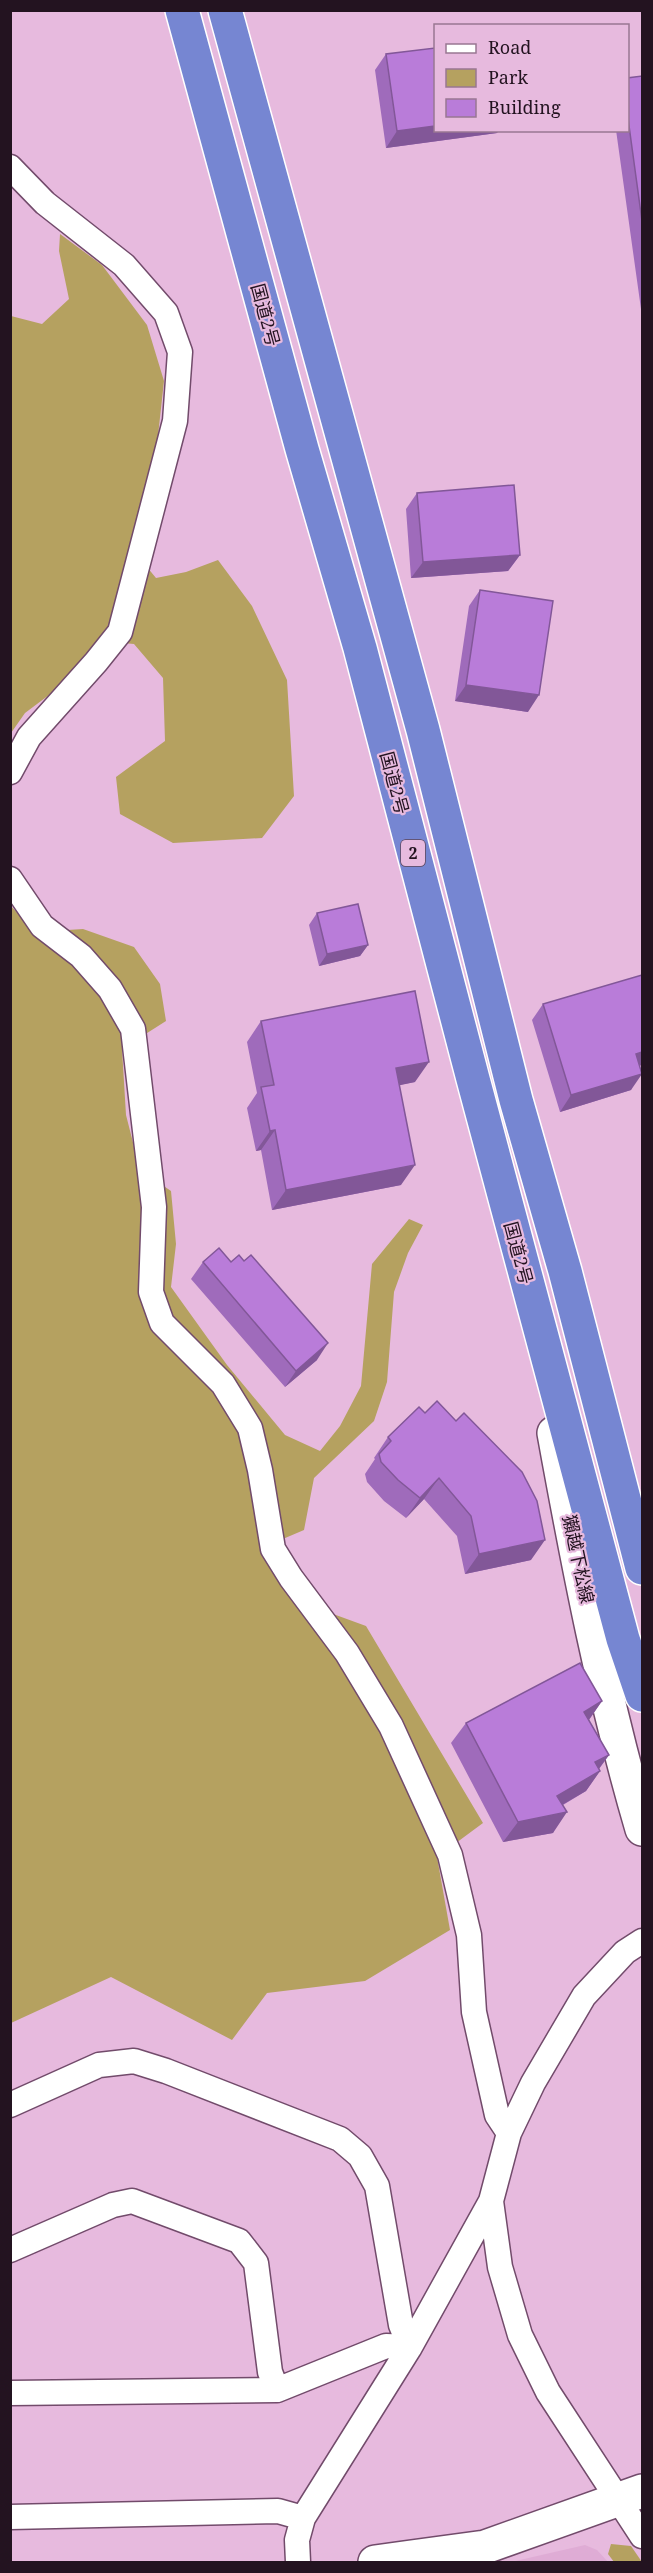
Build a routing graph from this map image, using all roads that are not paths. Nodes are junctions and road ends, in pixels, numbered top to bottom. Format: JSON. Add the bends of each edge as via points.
{"nodes":[{"id":1,"x":182,"y":10,"type":"edge"},
{"id":2,"x":225,"y":10,"type":"edge"},
{"id":3,"x":10,"y":167,"type":"edge"},
{"id":4,"x":10,"y":772,"type":"edge"},
{"id":5,"x":10,"y":879,"type":"edge"},
{"id":6,"x":528,"y":1286,"type":"junction"},
{"id":7,"x":642,"y":1568,"type":"edge"},
{"id":8,"x":642,"y":1695,"type":"edge"},
{"id":9,"x":642,"y":1829,"type":"edge"},
{"id":10,"x":642,"y":1941,"type":"edge"},
{"id":11,"x":10,"y":2105,"type":"edge"},
{"id":12,"x":509,"y":2133,"type":"junction"},
{"id":13,"x":491,"y":2201,"type":"junction"},
{"id":14,"x":10,"y":2250,"type":"edge"},
{"id":15,"x":410,"y":2347,"type":"junction"},
{"id":16,"x":277,"y":2390,"type":"junction"},
{"id":17,"x":10,"y":2393,"type":"edge"},
{"id":18,"x":630,"y":2496,"type":"edge"},
{"id":19,"x":10,"y":2517,"type":"edge"},
{"id":20,"x":303,"y":2518,"type":"junction"},
{"id":21,"x":642,"y":2536,"type":"edge"},
{"id":22,"x":298,"y":2562,"type":"edge"},
{"id":23,"x":375,"y":2562,"type":"edge"}],
"edges":[{"from":1,"to":6,"type":"highway","name":"国道2号","number":"2","via":[[360,648]]},
{"from":2,"to":7,"type":"highway","number":"2","via":[[423,730],[516,1100]]},
{"from":3,"to":4,"type":"street","via":[[45,203],[124,265],[166,313],[180,352],[175,421],[120,632],[29,736]]},
{"from":5,"to":12,"type":"street","via":[[42,926],[81,956],[110,989],[133,1029],[154,1207],[151,1292],[162,1323],[223,1384],[250,1428],[273,1549],[347,1653],[391,1726],[450,1855],[469,1935],[476,2023],[497,2115]]},
{"from":6,"to":8,"type":"highway","name":"国道2号","number":"2","via":[[623,1639]]},
{"from":6,"to":9,"type":"main road","name":"獺越下松線","via":[[573,1534]]},
{"from":10,"to":12,"type":"street","via":[[625,1952],[584,1996]]},
{"from":11,"to":15,"type":"street","via":[[99,2065],[134,2061],[340,2139],[360,2156],[377,2186],[401,2325]]},
{"from":12,"to":13,"type":"street"},
{"from":13,"to":15,"type":"street"},
{"from":13,"to":18,"type":"street","via":[[500,2267],[520,2335],[548,2392]]},
{"from":14,"to":16,"type":"street","via":[[113,2205],[132,2201],[239,2241],[256,2263],[270,2372]]},
{"from":15,"to":16,"type":"street","via":[[386,2346]]},
{"from":15,"to":20,"type":"street"},
{"from":16,"to":17,"type":"street"},
{"from":18,"to":21,"type":"street"},
{"from":18,"to":23,"type":"main road","via":[[485,2547]]},
{"from":19,"to":20,"type":"street","via":[[278,2511]]},
{"from":20,"to":22,"type":"street","via":[[297,2540]]}]}
